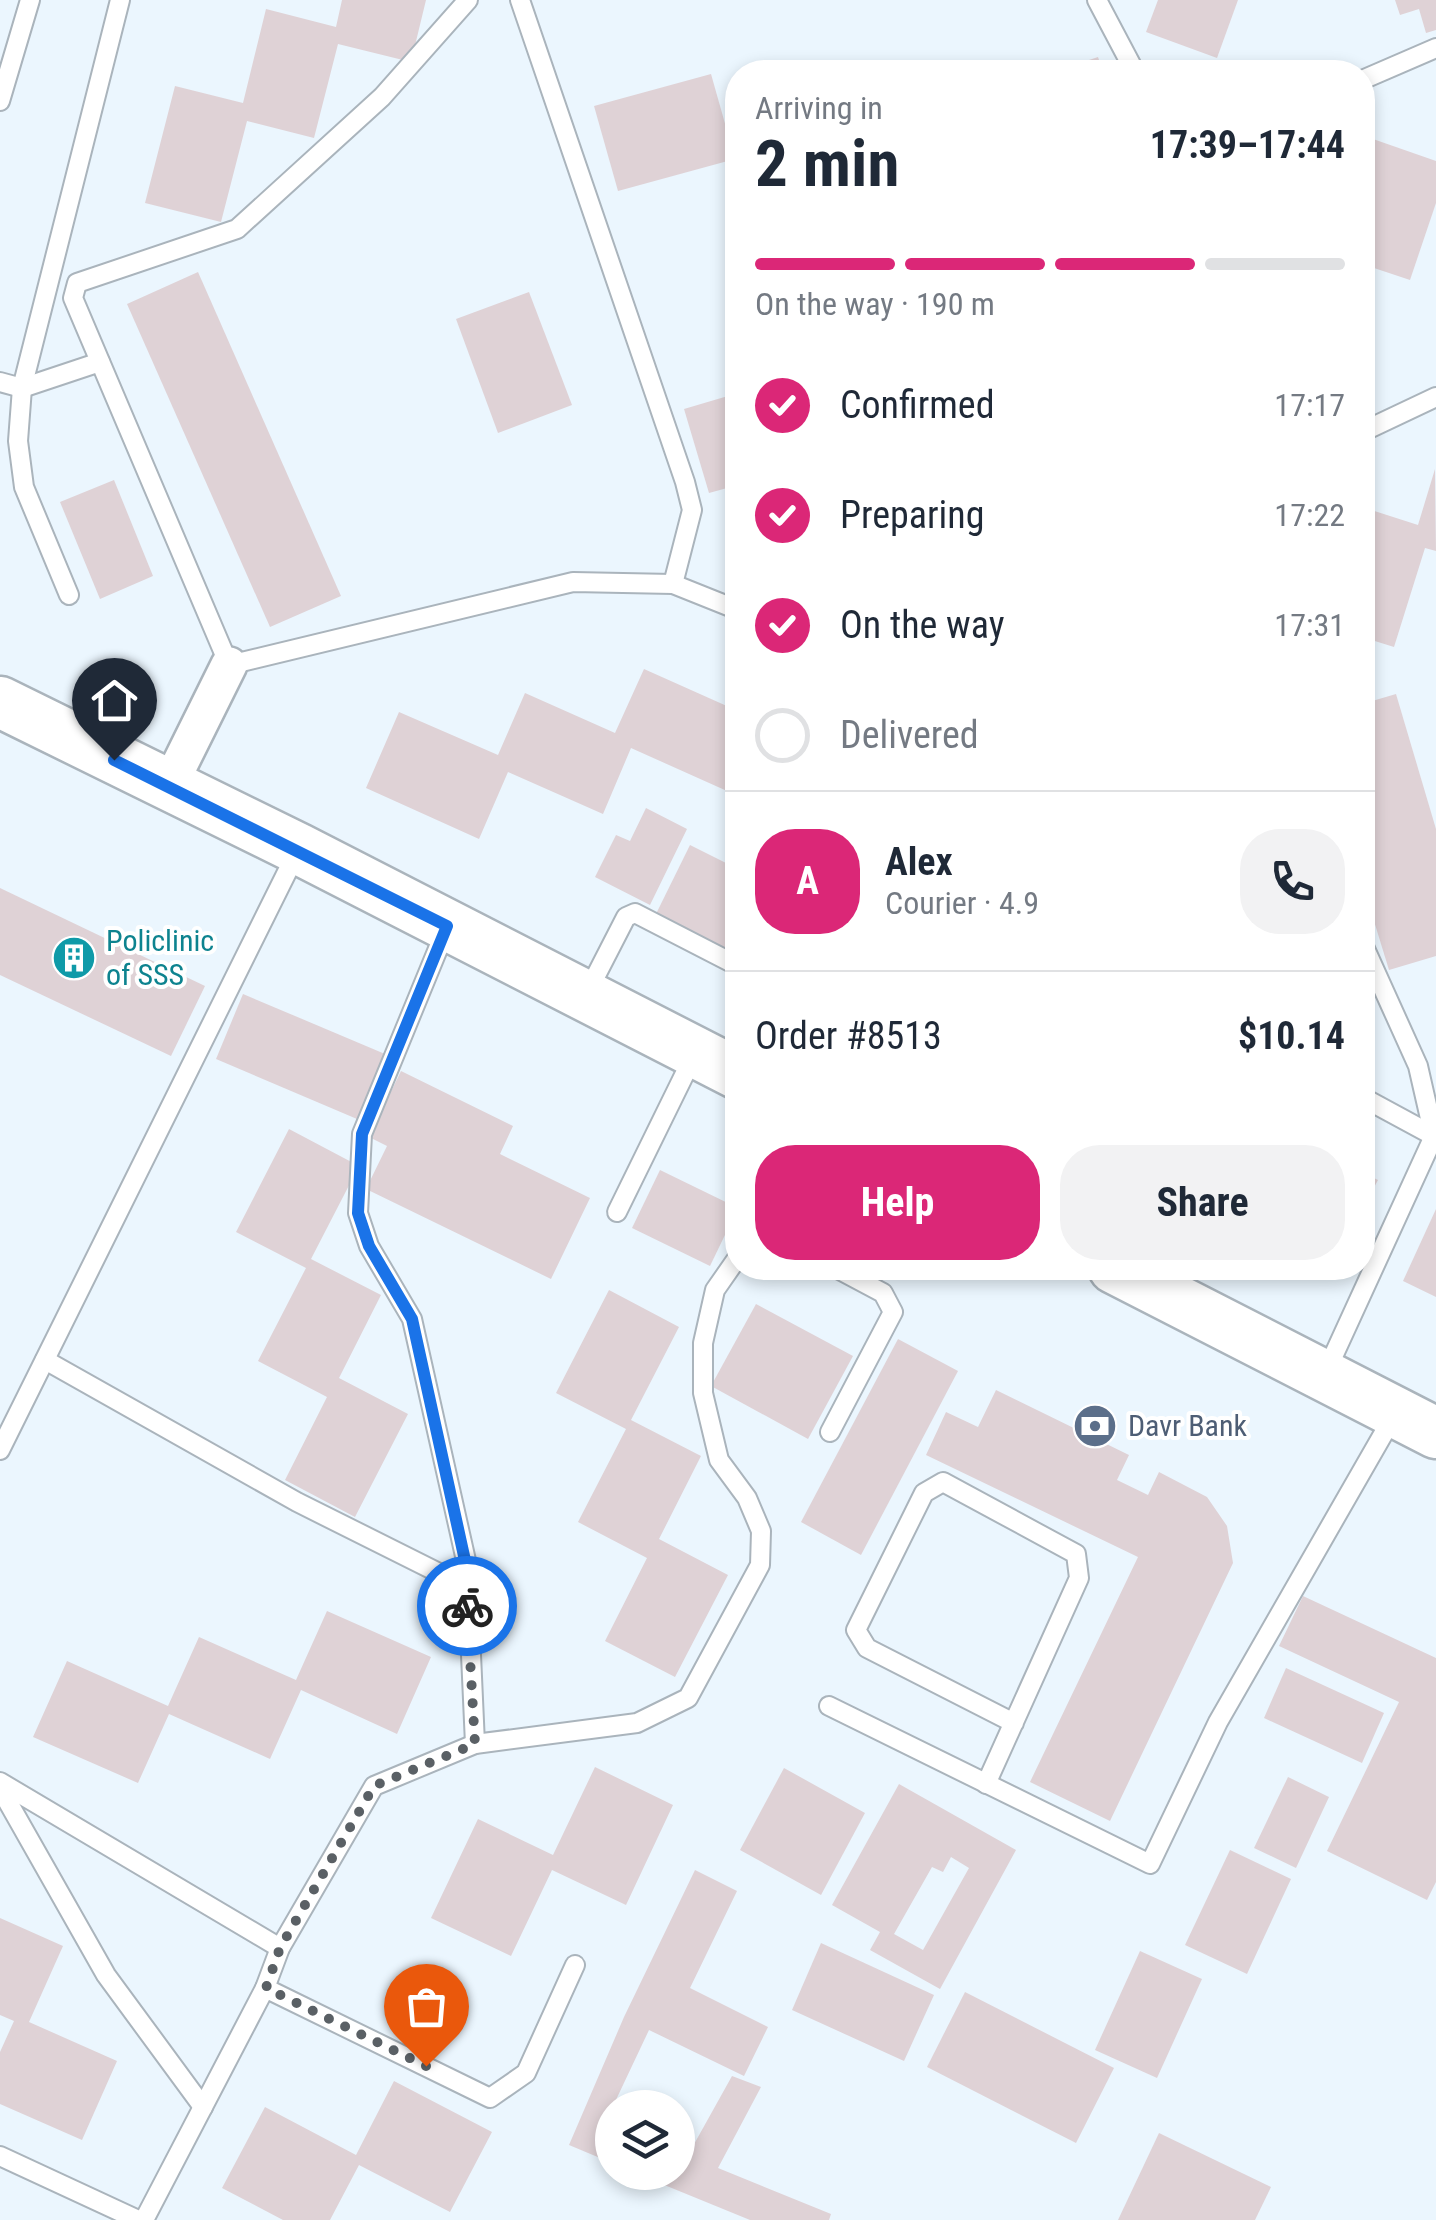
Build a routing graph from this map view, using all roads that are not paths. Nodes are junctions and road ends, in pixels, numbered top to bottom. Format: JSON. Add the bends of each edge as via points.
{"nodes":[{"id":1,"x":30,"y":0,"type":"edge"},
{"id":2,"x":120,"y":0,"type":"edge"},
{"id":3,"x":468,"y":0,"type":"edge"},
{"id":4,"x":520,"y":0,"type":"edge"},
{"id":5,"x":1098,"y":0,"type":"edge"},
{"id":6,"x":1436,"y":48,"type":"edge"},
{"id":7,"x":1129,"y":60,"type":"edge"},
{"id":8,"x":1375,"y":74,"type":"edge"},
{"id":9,"x":0,"y":102,"type":"edge"},
{"id":10,"x":100,"y":362,"type":"junction"},
{"id":11,"x":0,"y":382,"type":"edge"},
{"id":12,"x":22,"y":388,"type":"junction"},
{"id":13,"x":1436,"y":397,"type":"edge"},
{"id":14,"x":1375,"y":426,"type":"edge"},
{"id":15,"x":673,"y":584,"type":"junction"},
{"id":16,"x":69,"y":595,"type":"dead end"},
{"id":17,"x":725,"y":605,"type":"edge"},
{"id":18,"x":228,"y":665,"type":"junction"},
{"id":19,"x":0,"y":702,"type":"edge"},
{"id":20,"x":169,"y":786,"type":"junction"},
{"id":21,"x":299,"y":849,"type":"junction"},
{"id":22,"x":447,"y":926,"type":"junction"},
{"id":23,"x":725,"y":959,"type":"edge"},
{"id":24,"x":1375,"y":971,"type":"edge"},
{"id":25,"x":586,"y":996,"type":"junction"},
{"id":26,"x":716,"y":1063,"type":"edge"},
{"id":27,"x":1375,"y":1104,"type":"edge"},
{"id":28,"x":1435,"y":1136,"type":"edge"},
{"id":29,"x":617,"y":1212,"type":"dead end"},
{"id":30,"x":1375,"y":1266,"type":"edge"},
{"id":31,"x":725,"y":1276,"type":"edge"},
{"id":32,"x":859,"y":1280,"type":"edge"},
{"id":33,"x":1137,"y":1280,"type":"edge"},
{"id":34,"x":1368,"y":1280,"type":"edge"},
{"id":35,"x":44,"y":1360,"type":"junction"},
{"id":36,"x":1324,"y":1376,"type":"junction"},
{"id":37,"x":1416,"y":1422,"type":"edge"},
{"id":38,"x":830,"y":1432,"type":"dead end"},
{"id":39,"x":0,"y":1450,"type":"edge"},
{"id":40,"x":466,"y":1587,"type":"junction"},
{"id":41,"x":829,"y":1706,"type":"dead end"},
{"id":42,"x":1014,"y":1723,"type":"junction"},
{"id":43,"x":475,"y":1744,"type":"junction"},
{"id":44,"x":986,"y":1784,"type":"junction"},
{"id":45,"x":0,"y":1785,"type":"edge"},
{"id":46,"x":280,"y":1948,"type":"junction"},
{"id":47,"x":574,"y":1966,"type":"dead end"},
{"id":48,"x":266,"y":1988,"type":"junction"},
{"id":49,"x":202,"y":2106,"type":"junction"},
{"id":50,"x":0,"y":2156,"type":"edge"},
{"id":51,"x":141,"y":2220,"type":"edge"}],
"edges":[{"from":1,"to":9,"type":"lane"},
{"from":2,"to":12,"type":"lane"},
{"from":3,"to":10,"type":"lane","via":[[382,96],[237,229],[76,284],[73,298]]},
{"from":4,"to":15,"type":"lane","via":[[685,482],[692,510]]},
{"from":5,"to":7,"type":"lane"},
{"from":6,"to":8,"type":"lane"},
{"from":10,"to":12,"type":"lane"},
{"from":10,"to":18,"type":"lane"},
{"from":11,"to":12,"type":"lane"},
{"from":12,"to":16,"type":"lane","via":[[18,441],[24,487]]},
{"from":13,"to":14,"type":"lane"},
{"from":15,"to":17,"type":"lane"},
{"from":15,"to":18,"type":"lane","via":[[574,582]]},
{"from":18,"to":20,"type":"street"},
{"from":19,"to":20,"type":"main road"},
{"from":20,"to":21,"type":"main road"},
{"from":21,"to":22,"type":"main road"},
{"from":21,"to":35,"type":"lane"},
{"from":22,"to":25,"type":"main road"},
{"from":22,"to":40,"type":"lane","via":[[362,1134],[358,1213],[369,1246],[412,1319]]},
{"from":23,"to":25,"type":"lane","via":[[635,913],[626,917]]},
{"from":24,"to":28,"type":"lane","via":[[1418,1066]]},
{"from":25,"to":26,"type":"main road"},
{"from":26,"to":29,"type":"lane"},
{"from":27,"to":28,"type":"lane"},
{"from":28,"to":30,"type":"lane"},
{"from":31,"to":43,"type":"lane","via":[[703,1343],[703,1393],[719,1460],[761,1531],[752,1581],[688,1698],[637,1723]]},
{"from":32,"to":38,"type":"lane","via":[[883,1293],[893,1312]]},
{"from":33,"to":36,"type":"main road"},
{"from":34,"to":36,"type":"lane"},
{"from":35,"to":39,"type":"lane"},
{"from":35,"to":40,"type":"lane","via":[[296,1502]]},
{"from":36,"to":37,"type":"main road"},
{"from":37,"to":44,"type":"lane","via":[[1218,1722],[1150,1864]]},
{"from":40,"to":43,"type":"lane"},
{"from":41,"to":44,"type":"lane"},
{"from":42,"to":42,"type":"lane","via":[[1079,1578],[1076,1554],[943,1482],[924,1493],[856,1630],[867,1648]]},
{"from":42,"to":44,"type":"lane"},
{"from":43,"to":46,"type":"lane","via":[[374,1786]]},
{"from":45,"to":46,"type":"lane"},
{"from":45,"to":49,"type":"lane","via":[[106,1975]]},
{"from":46,"to":48,"type":"lane"},
{"from":47,"to":48,"type":"lane","via":[[526,2073],[490,2098]]},
{"from":48,"to":49,"type":"lane"},
{"from":49,"to":51,"type":"lane"},
{"from":50,"to":51,"type":"lane"}]}
